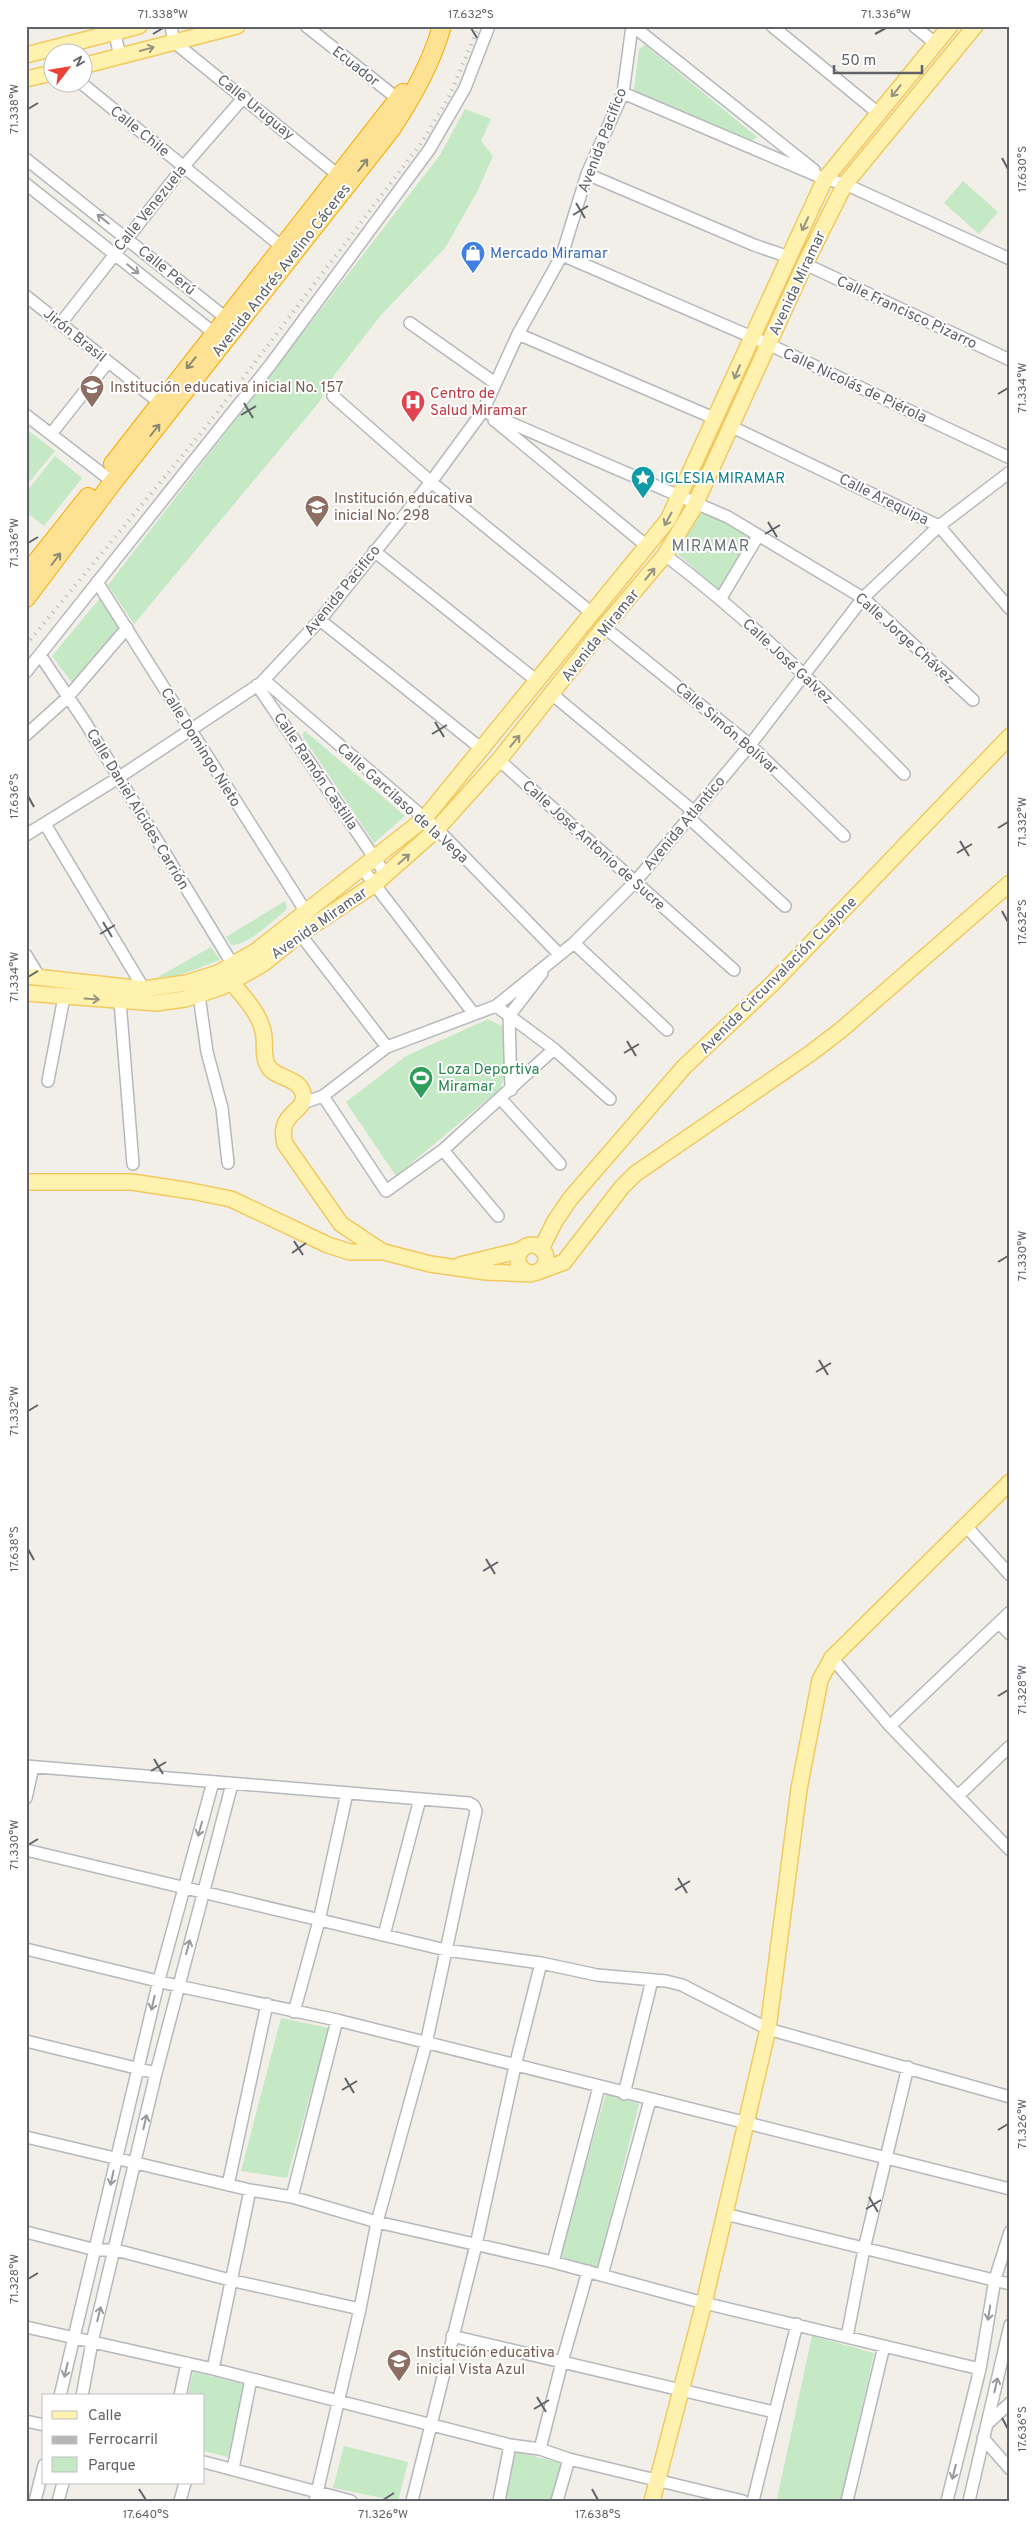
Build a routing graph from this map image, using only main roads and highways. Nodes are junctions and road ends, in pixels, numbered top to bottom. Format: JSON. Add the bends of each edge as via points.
{"nodes":[{"id":1,"x":138,"y":26,"type":"edge"},
{"id":2,"x":237,"y":26,"type":"edge"},
{"id":3,"x":432,"y":26,"type":"edge"},
{"id":4,"x":442,"y":26,"type":"edge"},
{"id":5,"x":950,"y":26,"type":"edge"},
{"id":6,"x":975,"y":26,"type":"edge"},
{"id":7,"x":114,"y":29,"type":"edge"},
{"id":8,"x":26,"y":55,"type":"edge"},
{"id":9,"x":92,"y":63,"type":"edge"},
{"id":10,"x":42,"y":75,"type":"edge"},
{"id":11,"x":26,"y":79,"type":"edge"},
{"id":12,"x":403,"y":102,"type":"junction"},
{"id":13,"x":28,"y":586,"type":"edge"},
{"id":14,"x":1010,"y":736,"type":"edge"},
{"id":15,"x":1010,"y":883,"type":"edge"},
{"id":16,"x":33,"y":977,"type":"edge"},
{"id":17,"x":232,"y":983,"type":"junction"},
{"id":18,"x":26,"y":994,"type":"edge"},
{"id":19,"x":26,"y":1182,"type":"edge"},
{"id":20,"x":555,"y":1221,"type":"junction"},
{"id":21,"x":523,"y":1248,"type":"junction"},
{"id":22,"x":574,"y":1250,"type":"junction"},
{"id":23,"x":384,"y":1252,"type":"junction"},
{"id":24,"x":543,"y":1252,"type":"junction"},
{"id":25,"x":449,"y":1267,"type":"junction"},
{"id":26,"x":535,"y":1272,"type":"junction"},
{"id":27,"x":1010,"y":1482,"type":"edge"},
{"id":28,"x":652,"y":2501,"type":"edge"}],
"edges":[{"from":1,"to":7,"type":"main road"},
{"from":9,"to":2,"type":"main road","one_way":true},
{"from":3,"to":12,"type":"highway","name":"Avenida Andrés Avelino Cáceres","via":[[421,64]]},
{"from":4,"to":12,"type":"highway","name":"Avenida Andrés Avelino Cáceres","via":[[435,51]]},
{"from":5,"to":16,"type":"main road","name":"Avenida Miramar","one_way":true,"via":[[826,179],[668,520],[424,819],[233,965],[186,983],[144,989]]},
{"from":17,"to":6,"type":"main road","name":"Avenida Miramar","one_way":true,"via":[[380,879],[437,829],[499,760],[665,555],[695,503],[804,264],[845,184]]},
{"from":7,"to":8,"type":"main road"},
{"from":10,"to":11,"type":"main road"},
{"from":12,"to":13,"type":"highway","name":"Avenida Andrés Avelino Cáceres"},
{"from":14,"to":20,"type":"main road","name":"Avenida Circunvalación Cuajone","via":[[772,984],[684,1067],[570,1199]]},
{"from":15,"to":22,"type":"main road","via":[[819,1048],[635,1174]]},
{"from":18,"to":17,"type":"main road","name":"Avenida Miramar","one_way":true,"via":[[156,1003],[199,995]]},
{"from":17,"to":23,"type":"main road","via":[[263,1029],[268,1066],[301,1088],[303,1103],[285,1122],[282,1133],[286,1144],[342,1224]]},
{"from":19,"to":23,"type":"main road","name":"Avenida Circunvalación Cuajone","via":[[132,1182],[231,1199],[328,1245],[350,1252]]},
{"from":20,"to":21,"type":"main road","name":"Avenida Circunvalación Cuajone"},
{"from":20,"to":24,"type":"main road","name":"Avenida Circunvalación Cuajone"},
{"from":21,"to":24,"type":"main road","via":[[533,1245]]},
{"from":21,"to":25,"type":"main road","name":"Avenida Circunvalación Cuajone"},
{"from":21,"to":26,"type":"main road","via":[[517,1259],[521,1269]]},
{"from":22,"to":24,"type":"main road","via":[[558,1254]]},
{"from":22,"to":26,"type":"main road","via":[[556,1267]]},
{"from":23,"to":25,"type":"main road","name":"Avenida Circunvalación Cuajone"},
{"from":24,"to":26,"type":"main road","via":[[546,1264]]},
{"from":25,"to":26,"type":"main road","name":"Avenida Circunvalación Cuajone","via":[[486,1272]]},
{"from":27,"to":28,"type":"main road","via":[[832,1658],[820,1680],[798,1788],[768,2028],[704,2303]]}]}
